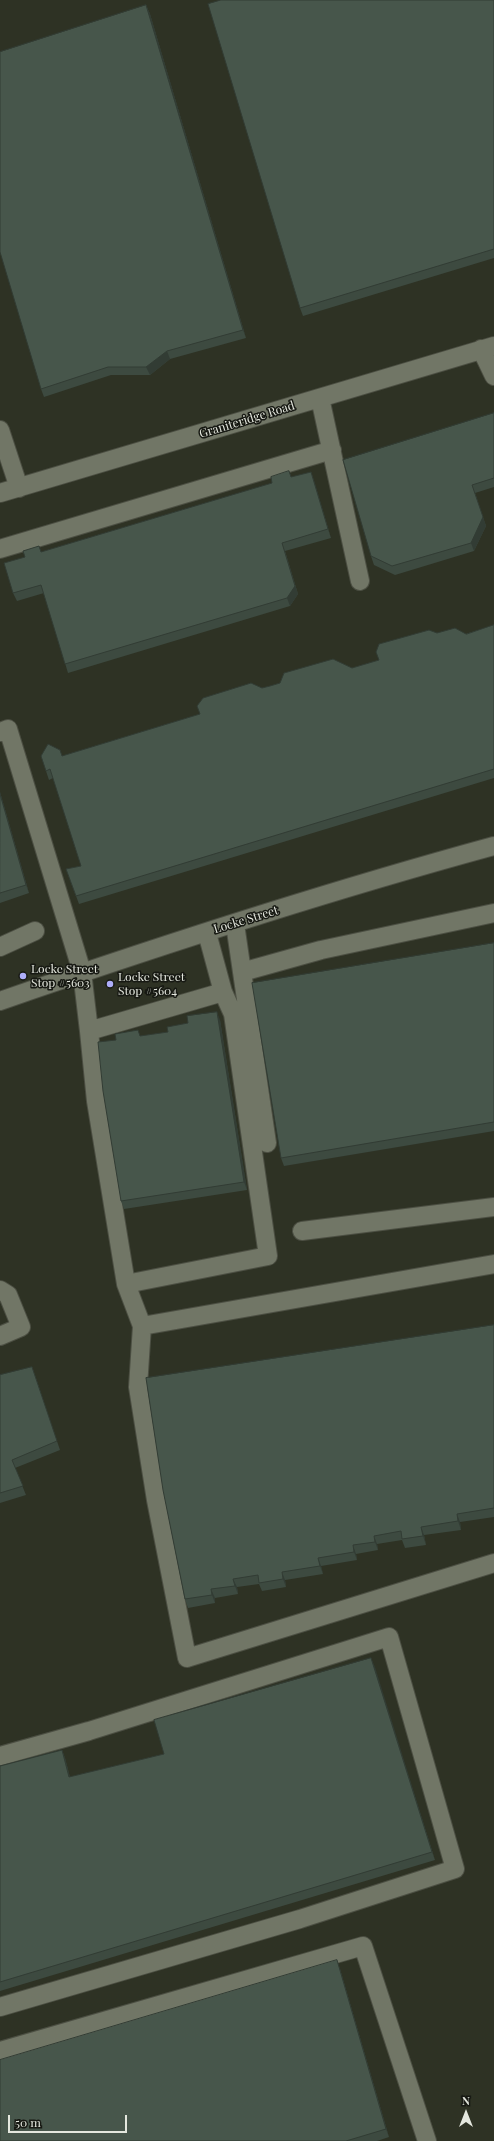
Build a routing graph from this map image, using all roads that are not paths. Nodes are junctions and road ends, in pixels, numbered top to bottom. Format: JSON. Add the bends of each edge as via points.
{"nodes":[{"id":1,"x":488,"y":347,"type":"edge"},
{"id":2,"x":494,"y":376,"type":"edge"},
{"id":3,"x":320,"y":398,"type":"junction"},
{"id":4,"x":0,"y":430,"type":"edge"},
{"id":5,"x":332,"y":450,"type":"junction"},
{"id":6,"x":19,"y":488,"type":"junction"},
{"id":7,"x":0,"y":493,"type":"edge"},
{"id":8,"x":0,"y":549,"type":"edge"},
{"id":9,"x":360,"y":581,"type":"dead end"},
{"id":10,"x":0,"y":732,"type":"edge"},
{"id":11,"x":494,"y":846,"type":"edge"},
{"id":12,"x":494,"y":913,"type":"edge"},
{"id":13,"x":235,"y":924,"type":"junction"},
{"id":14,"x":35,"y":931,"type":"dead end"},
{"id":15,"x":207,"y":933,"type":"junction"},
{"id":16,"x":0,"y":946,"type":"edge"},
{"id":17,"x":82,"y":972,"type":"junction"},
{"id":18,"x":242,"y":972,"type":"junction"},
{"id":19,"x":223,"y":992,"type":"junction"},
{"id":20,"x":0,"y":1001,"type":"edge"},
{"id":21,"x":89,"y":1031,"type":"junction"},
{"id":22,"x":267,"y":1143,"type":"dead end"},
{"id":23,"x":494,"y":1208,"type":"edge"},
{"id":24,"x":302,"y":1232,"type":"dead end"},
{"id":25,"x":494,"y":1264,"type":"edge"},
{"id":26,"x":126,"y":1284,"type":"junction"},
{"id":27,"x":0,"y":1290,"type":"edge"},
{"id":28,"x":142,"y":1326,"type":"junction"},
{"id":29,"x":0,"y":1336,"type":"edge"},
{"id":30,"x":494,"y":1563,"type":"edge"},
{"id":31,"x":0,"y":1756,"type":"edge"},
{"id":32,"x":0,"y":2007,"type":"edge"},
{"id":33,"x":0,"y":2052,"type":"edge"},
{"id":34,"x":427,"y":2141,"type":"edge"}],
"edges":[{"from":1,"to":2,"type":"street"},
{"from":1,"to":3,"type":"street","name":"Graniteridge Road"},
{"from":3,"to":5,"type":"street"},
{"from":3,"to":6,"type":"street","name":"Graniteridge Road"},
{"from":4,"to":6,"type":"street"},
{"from":5,"to":8,"type":"street"},
{"from":5,"to":9,"type":"street"},
{"from":6,"to":7,"type":"street","name":"Graniteridge Road"},
{"from":10,"to":17,"type":"street","via":[[8,729]]},
{"from":11,"to":13,"type":"street","name":"Locke Street","via":[[416,867]]},
{"from":12,"to":18,"type":"street","via":[[321,950]]},
{"from":13,"to":15,"type":"street","name":"Locke Street"},
{"from":13,"to":18,"type":"street"},
{"from":14,"to":16,"type":"street"},
{"from":15,"to":17,"type":"street","name":"Locke Street"},
{"from":15,"to":19,"type":"street"},
{"from":17,"to":20,"type":"street","name":"Locke Street"},
{"from":17,"to":21,"type":"street"},
{"from":18,"to":22,"type":"street"},
{"from":19,"to":21,"type":"street"},
{"from":19,"to":26,"type":"street","via":[[233,1014],[268,1256]]},
{"from":21,"to":26,"type":"street","via":[[96,1101]]},
{"from":23,"to":24,"type":"street"},
{"from":25,"to":28,"type":"street"},
{"from":26,"to":28,"type":"street"},
{"from":27,"to":29,"type":"street","via":[[8,1295],[21,1327]]},
{"from":28,"to":30,"type":"street","via":[[138,1387],[156,1500],[187,1658]]},
{"from":31,"to":32,"type":"street","via":[[89,1731],[389,1637],[455,1869],[300,1919]]},
{"from":33,"to":34,"type":"street","via":[[363,1946]]}]}
